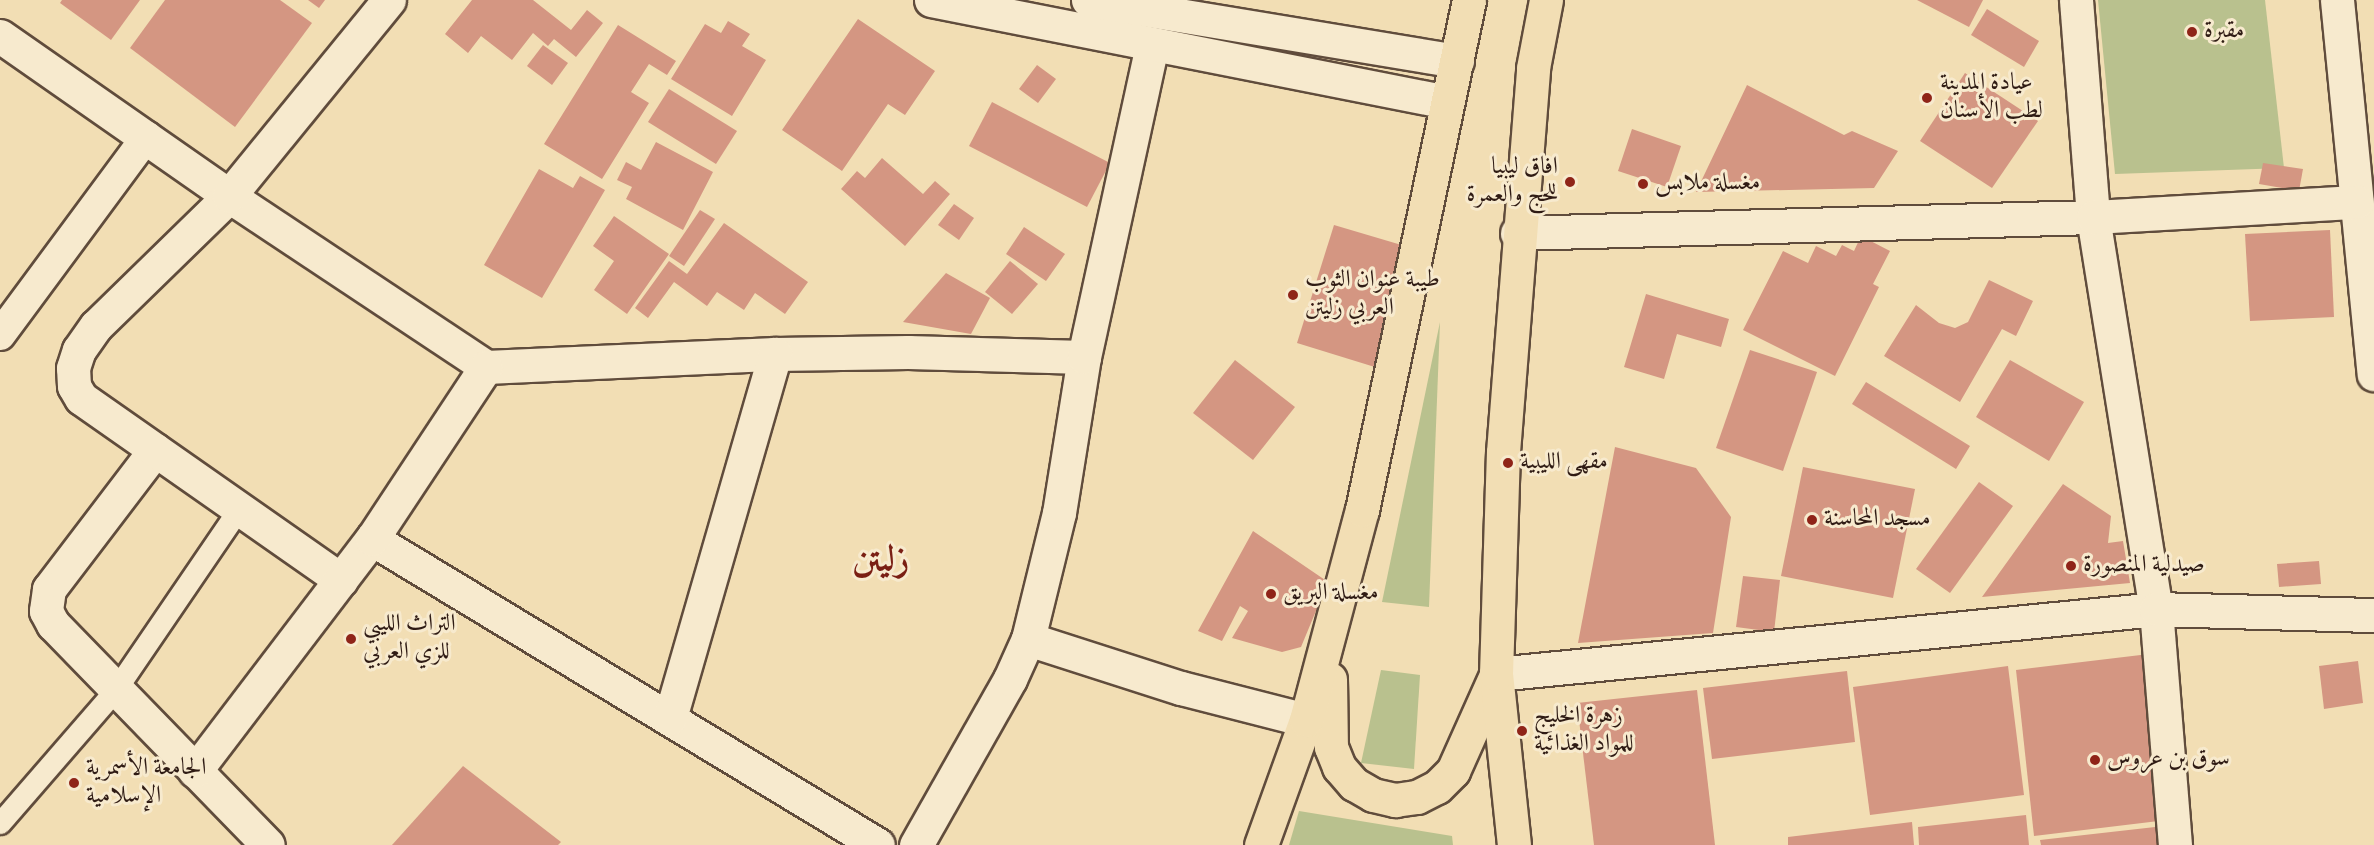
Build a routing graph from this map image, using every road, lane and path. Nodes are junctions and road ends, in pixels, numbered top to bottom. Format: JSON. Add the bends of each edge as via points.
{"nodes":[{"id":1,"x":389,"y":0,"type":"edge"},
{"id":2,"x":931,"y":0,"type":"edge"},
{"id":3,"x":1088,"y":0,"type":"edge"},
{"id":4,"x":1469,"y":0,"type":"edge"},
{"id":5,"x":1546,"y":0,"type":"edge"},
{"id":6,"x":2076,"y":0,"type":"edge"},
{"id":7,"x":2337,"y":0,"type":"edge"},
{"id":8,"x":0,"y":36,"type":"edge"},
{"id":9,"x":1152,"y":44,"type":"junction"},
{"id":10,"x":1457,"y":61,"type":"junction"},
{"id":11,"x":1447,"y":102,"type":"junction"},
{"id":12,"x":147,"y":136,"type":"junction"},
{"id":13,"x":229,"y":196,"type":"junction"},
{"id":14,"x":2357,"y":202,"type":"junction"},
{"id":15,"x":2093,"y":217,"type":"junction"},
{"id":16,"x":1517,"y":233,"type":"junction"},
{"id":17,"x":0,"y":335,"type":"edge"},
{"id":18,"x":775,"y":354,"type":"junction"},
{"id":19,"x":1084,"y":357,"type":"junction"},
{"id":20,"x":486,"y":367,"type":"junction"},
{"id":21,"x":2374,"y":374,"type":"edge"},
{"id":22,"x":155,"y":450,"type":"junction"},
{"id":23,"x":239,"y":509,"type":"junction"},
{"id":24,"x":372,"y":539,"type":"junction"},
{"id":25,"x":341,"y":580,"type":"junction"},
{"id":26,"x":2156,"y":609,"type":"junction"},
{"id":27,"x":2374,"y":615,"type":"edge"},
{"id":28,"x":1331,"y":626,"type":"junction"},
{"id":29,"x":1028,"y":639,"type":"junction"},
{"id":30,"x":1497,"y":674,"type":"junction"},
{"id":31,"x":116,"y":689,"type":"junction"},
{"id":32,"x":670,"y":718,"type":"junction"},
{"id":33,"x":1306,"y":720,"type":"junction"},
{"id":34,"x":195,"y":771,"type":"junction"},
{"id":35,"x":0,"y":823,"type":"edge"},
{"id":36,"x":268,"y":845,"type":"edge"},
{"id":37,"x":878,"y":845,"type":"edge"},
{"id":38,"x":916,"y":845,"type":"edge"},
{"id":39,"x":1261,"y":845,"type":"edge"},
{"id":40,"x":1514,"y":845,"type":"edge"},
{"id":41,"x":2175,"y":845,"type":"edge"}],
"edges":[{"from":1,"to":13,"type":"street"},
{"from":2,"to":9,"type":"street"},
{"from":3,"to":10,"type":"street"},
{"from":4,"to":10,"type":"main road"},
{"from":5,"to":16,"type":"main road","via":[[1533,68]]},
{"from":6,"to":15,"type":"street"},
{"from":7,"to":14,"type":"street"},
{"from":8,"to":12,"type":"street"},
{"from":9,"to":11,"type":"street"},
{"from":9,"to":19,"type":"street"},
{"from":10,"to":11,"type":"main road"},
{"from":11,"to":28,"type":"main road","via":[[1362,510]]},
{"from":12,"to":13,"type":"street"},
{"from":12,"to":17,"type":"street"},
{"from":13,"to":20,"type":"street"},
{"from":13,"to":22,"type":"street","via":[[96,326],[79,350],[73,368],[74,386],[81,398]]},
{"from":14,"to":15,"type":"street"},
{"from":14,"to":21,"type":"street"},
{"from":15,"to":16,"type":"street"},
{"from":15,"to":26,"type":"street"},
{"from":16,"to":30,"type":"main road","via":[[1503,452]]},
{"from":18,"to":19,"type":"street","via":[[908,352]]},
{"from":18,"to":20,"type":"street"},
{"from":18,"to":32,"type":"street"},
{"from":19,"to":29,"type":"street","via":[[1059,513]]},
{"from":20,"to":24,"type":"street"},
{"from":22,"to":23,"type":"street"},
{"from":22,"to":31,"type":"street","via":[[55,579],[45,599],[53,624]]},
{"from":23,"to":25,"type":"street"},
{"from":23,"to":31,"type":"lane"},
{"from":24,"to":25,"type":"street"},
{"from":24,"to":32,"type":"street"},
{"from":25,"to":34,"type":"street"},
{"from":26,"to":27,"type":"street"},
{"from":26,"to":30,"type":"street"},
{"from":26,"to":41,"type":"street"},
{"from":28,"to":30,"type":"main road","via":[[1330,747],[1346,776],[1373,795],[1395,800],[1417,797],[1437,787],[1453,771]]},
{"from":28,"to":33,"type":"main road"},
{"from":29,"to":33,"type":"street","via":[[1181,688]]},
{"from":29,"to":38,"type":"street","via":[[1010,679]]},
{"from":30,"to":40,"type":"main road"},
{"from":31,"to":34,"type":"street"},
{"from":31,"to":35,"type":"lane"},
{"from":32,"to":37,"type":"street"},
{"from":33,"to":39,"type":"main road"},
{"from":34,"to":36,"type":"street"}]}
